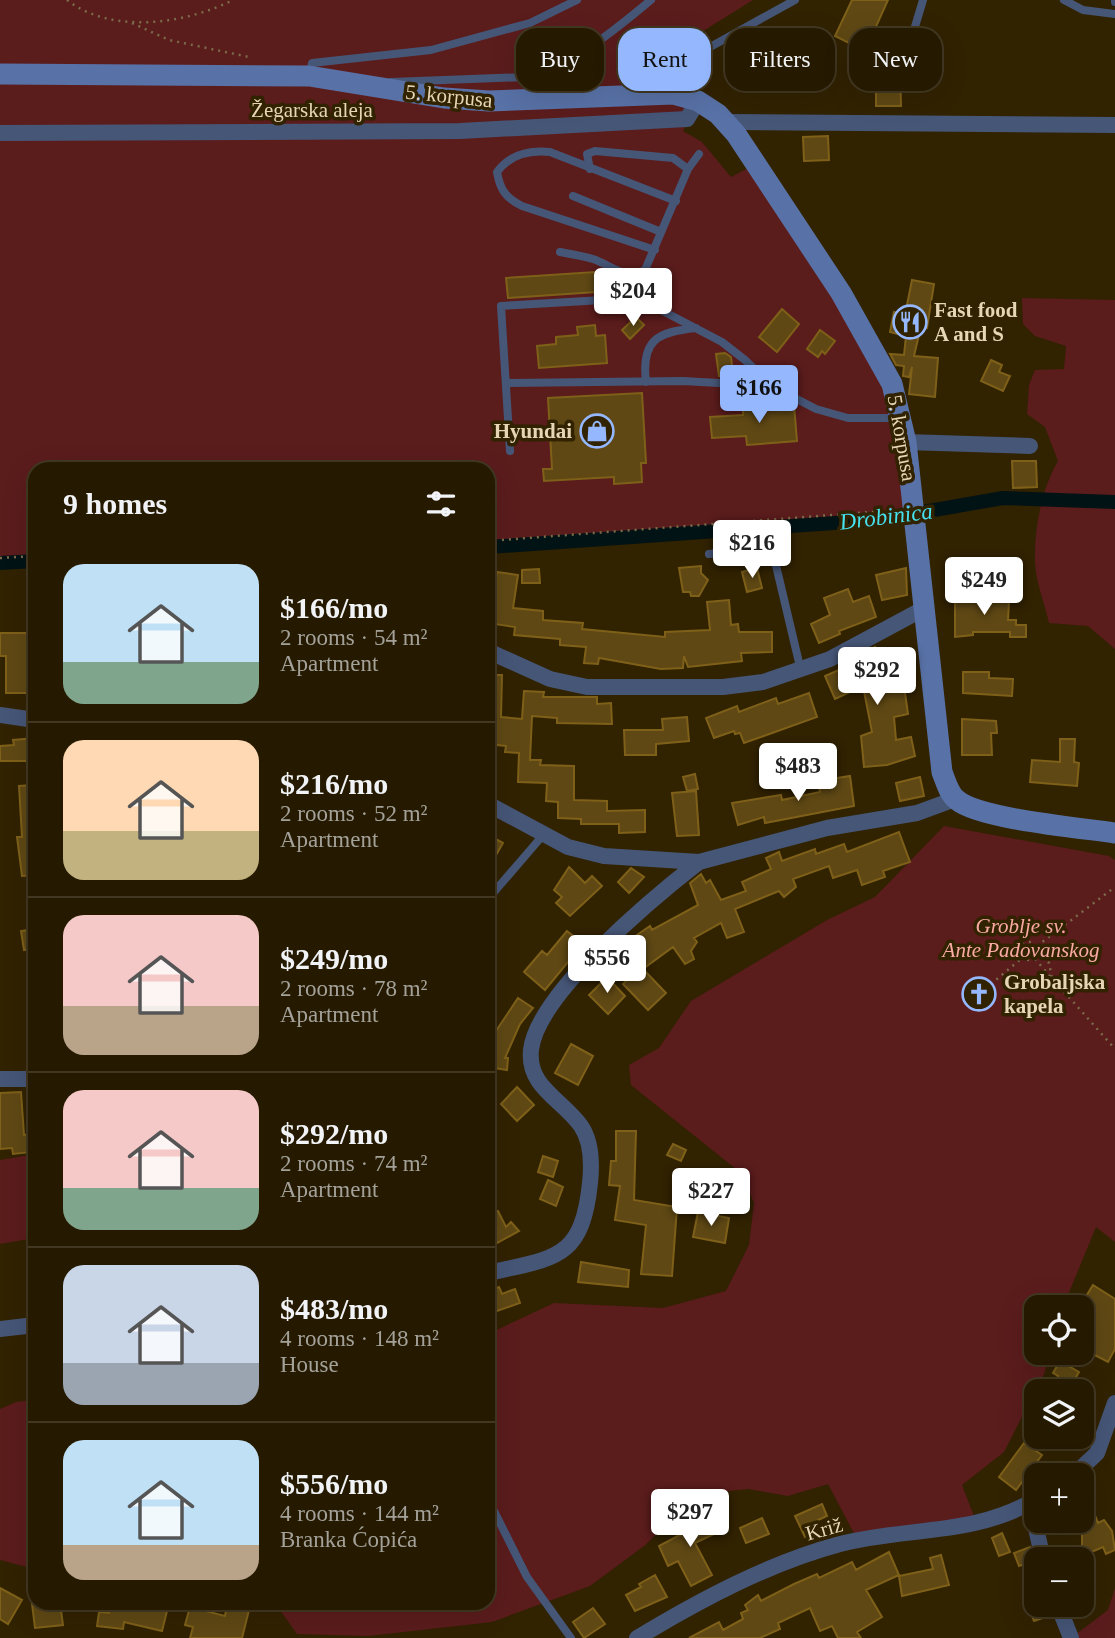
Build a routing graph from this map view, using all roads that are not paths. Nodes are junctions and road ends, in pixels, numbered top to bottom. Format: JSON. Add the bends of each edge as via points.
{"nodes":[{"id":1,"x":577,"y":0,"type":"edge"},
{"id":2,"x":651,"y":0,"type":"edge"},
{"id":3,"x":795,"y":0,"type":"edge"},
{"id":4,"x":923,"y":0,"type":"edge"},
{"id":5,"x":1064,"y":0,"type":"edge"},
{"id":6,"x":1115,"y":14,"type":"edge"},
{"id":7,"x":915,"y":28,"type":"edge"},
{"id":8,"x":0,"y":74,"type":"edge"},
{"id":9,"x":309,"y":76,"type":"junction"},
{"id":10,"x":360,"y":85,"type":"junction"},
{"id":11,"x":673,"y":94,"type":"junction"},
{"id":12,"x":698,"y":101,"type":"junction"},
{"id":13,"x":725,"y":122,"type":"junction"},
{"id":14,"x":1115,"y":125,"type":"edge"},
{"id":15,"x":0,"y":133,"type":"edge"},
{"id":16,"x":699,"y":154,"type":"dead end"},
{"id":17,"x":590,"y":169,"type":"junction"},
{"id":18,"x":688,"y":169,"type":"junction"},
{"id":19,"x":573,"y":196,"type":"dead end"},
{"id":20,"x":676,"y":201,"type":"junction"},
{"id":21,"x":661,"y":232,"type":"junction"},
{"id":22,"x":655,"y":250,"type":"junction"},
{"id":23,"x":560,"y":252,"type":"dead end"},
{"id":24,"x":608,"y":268,"type":"junction"},
{"id":25,"x":611,"y":300,"type":"junction"},
{"id":26,"x":696,"y":328,"type":"junction"},
{"id":27,"x":646,"y":382,"type":"junction"},
{"id":28,"x":506,"y":383,"type":"junction"},
{"id":29,"x":772,"y":386,"type":"junction"},
{"id":30,"x":901,"y":418,"type":"junction"},
{"id":31,"x":906,"y":442,"type":"junction"},
{"id":32,"x":1030,"y":446,"type":"dead end"},
{"id":33,"x":510,"y":451,"type":"dead end"},
{"id":34,"x":709,"y":554,"type":"dead end"},
{"id":35,"x":923,"y":609,"type":"junction"},
{"id":36,"x":495,"y":654,"type":"edge"},
{"id":37,"x":801,"y":671,"type":"junction"},
{"id":38,"x":0,"y":715,"type":"edge"},
{"id":39,"x":28,"y":719,"type":"edge"},
{"id":40,"x":955,"y":799,"type":"junction"},
{"id":41,"x":495,"y":808,"type":"edge"},
{"id":42,"x":1115,"y":833,"type":"edge"},
{"id":43,"x":544,"y":834,"type":"junction"},
{"id":44,"x":699,"y":862,"type":"junction"},
{"id":45,"x":495,"y":891,"type":"edge"},
{"id":46,"x":0,"y":1079,"type":"edge"},
{"id":47,"x":28,"y":1079,"type":"edge"},
{"id":48,"x":495,"y":1271,"type":"edge"},
{"id":49,"x":28,"y":1326,"type":"edge"},
{"id":50,"x":0,"y":1329,"type":"edge"},
{"id":51,"x":1115,"y":1403,"type":"edge"},
{"id":52,"x":1087,"y":1463,"type":"edge"},
{"id":53,"x":1024,"y":1505,"type":"edge"},
{"id":54,"x":495,"y":1513,"type":"edge"},
{"id":55,"x":1063,"y":1617,"type":"edge"},
{"id":56,"x":571,"y":1638,"type":"edge"},
{"id":57,"x":637,"y":1638,"type":"edge"},
{"id":58,"x":1071,"y":1638,"type":"edge"}],
"edges":[{"from":1,"to":9,"type":"lane","via":[[530,23],[431,50],[312,63]]},
{"from":2,"to":10,"type":"lane","via":[[597,43],[539,73]]},
{"from":3,"to":11,"type":"lane","via":[[694,56]]},
{"from":4,"to":7,"type":"lane"},
{"from":5,"to":6,"type":"lane","via":[[1083,10]]},
{"from":8,"to":9,"type":"street","name":"5. korpusa"},
{"from":9,"to":10,"type":"street","name":"5. korpusa"},
{"from":10,"to":11,"type":"street","name":"5. korpusa","via":[[489,102]]},
{"from":11,"to":12,"type":"street","name":"5. korpusa"},
{"from":12,"to":13,"type":"street","name":"5. korpusa"},
{"from":12,"to":15,"type":"street","name":"Žegarska aleja","via":[[687,119],[460,131]]},
{"from":13,"to":14,"type":"street"},
{"from":13,"to":30,"type":"street","name":"5. korpusa","via":[[858,321],[892,384]]},
{"from":16,"to":18,"type":"lane"},
{"from":17,"to":18,"type":"lane","via":[[587,154],[595,151],[663,156]]},
{"from":17,"to":20,"type":"lane"},
{"from":17,"to":22,"type":"lane","via":[[533,150],[503,163],[497,172],[509,200]]},
{"from":18,"to":20,"type":"lane"},
{"from":19,"to":21,"type":"lane"},
{"from":20,"to":21,"type":"lane"},
{"from":21,"to":22,"type":"lane"},
{"from":22,"to":24,"type":"lane","via":[[638,274]]},
{"from":23,"to":24,"type":"lane"},
{"from":24,"to":25,"type":"lane"},
{"from":25,"to":26,"type":"lane","via":[[639,298]]},
{"from":25,"to":28,"type":"lane","via":[[501,306]]},
{"from":26,"to":27,"type":"lane","via":[[664,333],[654,341],[643,362]]},
{"from":26,"to":29,"type":"lane","via":[[746,359]]},
{"from":27,"to":28,"type":"lane"},
{"from":27,"to":29,"type":"lane"},
{"from":28,"to":33,"type":"lane"},
{"from":29,"to":30,"type":"lane","via":[[816,410],[848,418]]},
{"from":30,"to":31,"type":"street","name":"5. korpusa"},
{"from":31,"to":32,"type":"street"},
{"from":31,"to":35,"type":"street","name":"5. korpusa"},
{"from":34,"to":37,"type":"lane","via":[[758,550],[774,556]]},
{"from":35,"to":37,"type":"street"},
{"from":35,"to":40,"type":"street","name":"5. korpusa","via":[[942,772]]},
{"from":36,"to":37,"type":"street","via":[[550,678],[587,687],[723,687]]},
{"from":38,"to":39,"type":"street"},
{"from":40,"to":42,"type":"street","via":[[978,811]]},
{"from":40,"to":44,"type":"street","via":[[918,813],[828,828]]},
{"from":41,"to":43,"type":"street"},
{"from":43,"to":44,"type":"street","via":[[568,847],[604,856]]},
{"from":43,"to":45,"type":"lane"},
{"from":44,"to":48,"type":"street","via":[[614,934],[557,996],[537,1028],[530,1066],[536,1080],[582,1128],[591,1152],[586,1211],[581,1232],[567,1249],[550,1258]]},
{"from":46,"to":47,"type":"street"},
{"from":49,"to":50,"type":"street"},
{"from":51,"to":52,"type":"street","via":[[1097,1453]]},
{"from":53,"to":57,"type":"street","name":"Križ","via":[[977,1524],[821,1550],[760,1572]]},
{"from":54,"to":56,"type":"lane","via":[[527,1577]]},
{"from":55,"to":58,"type":"street"}]}
